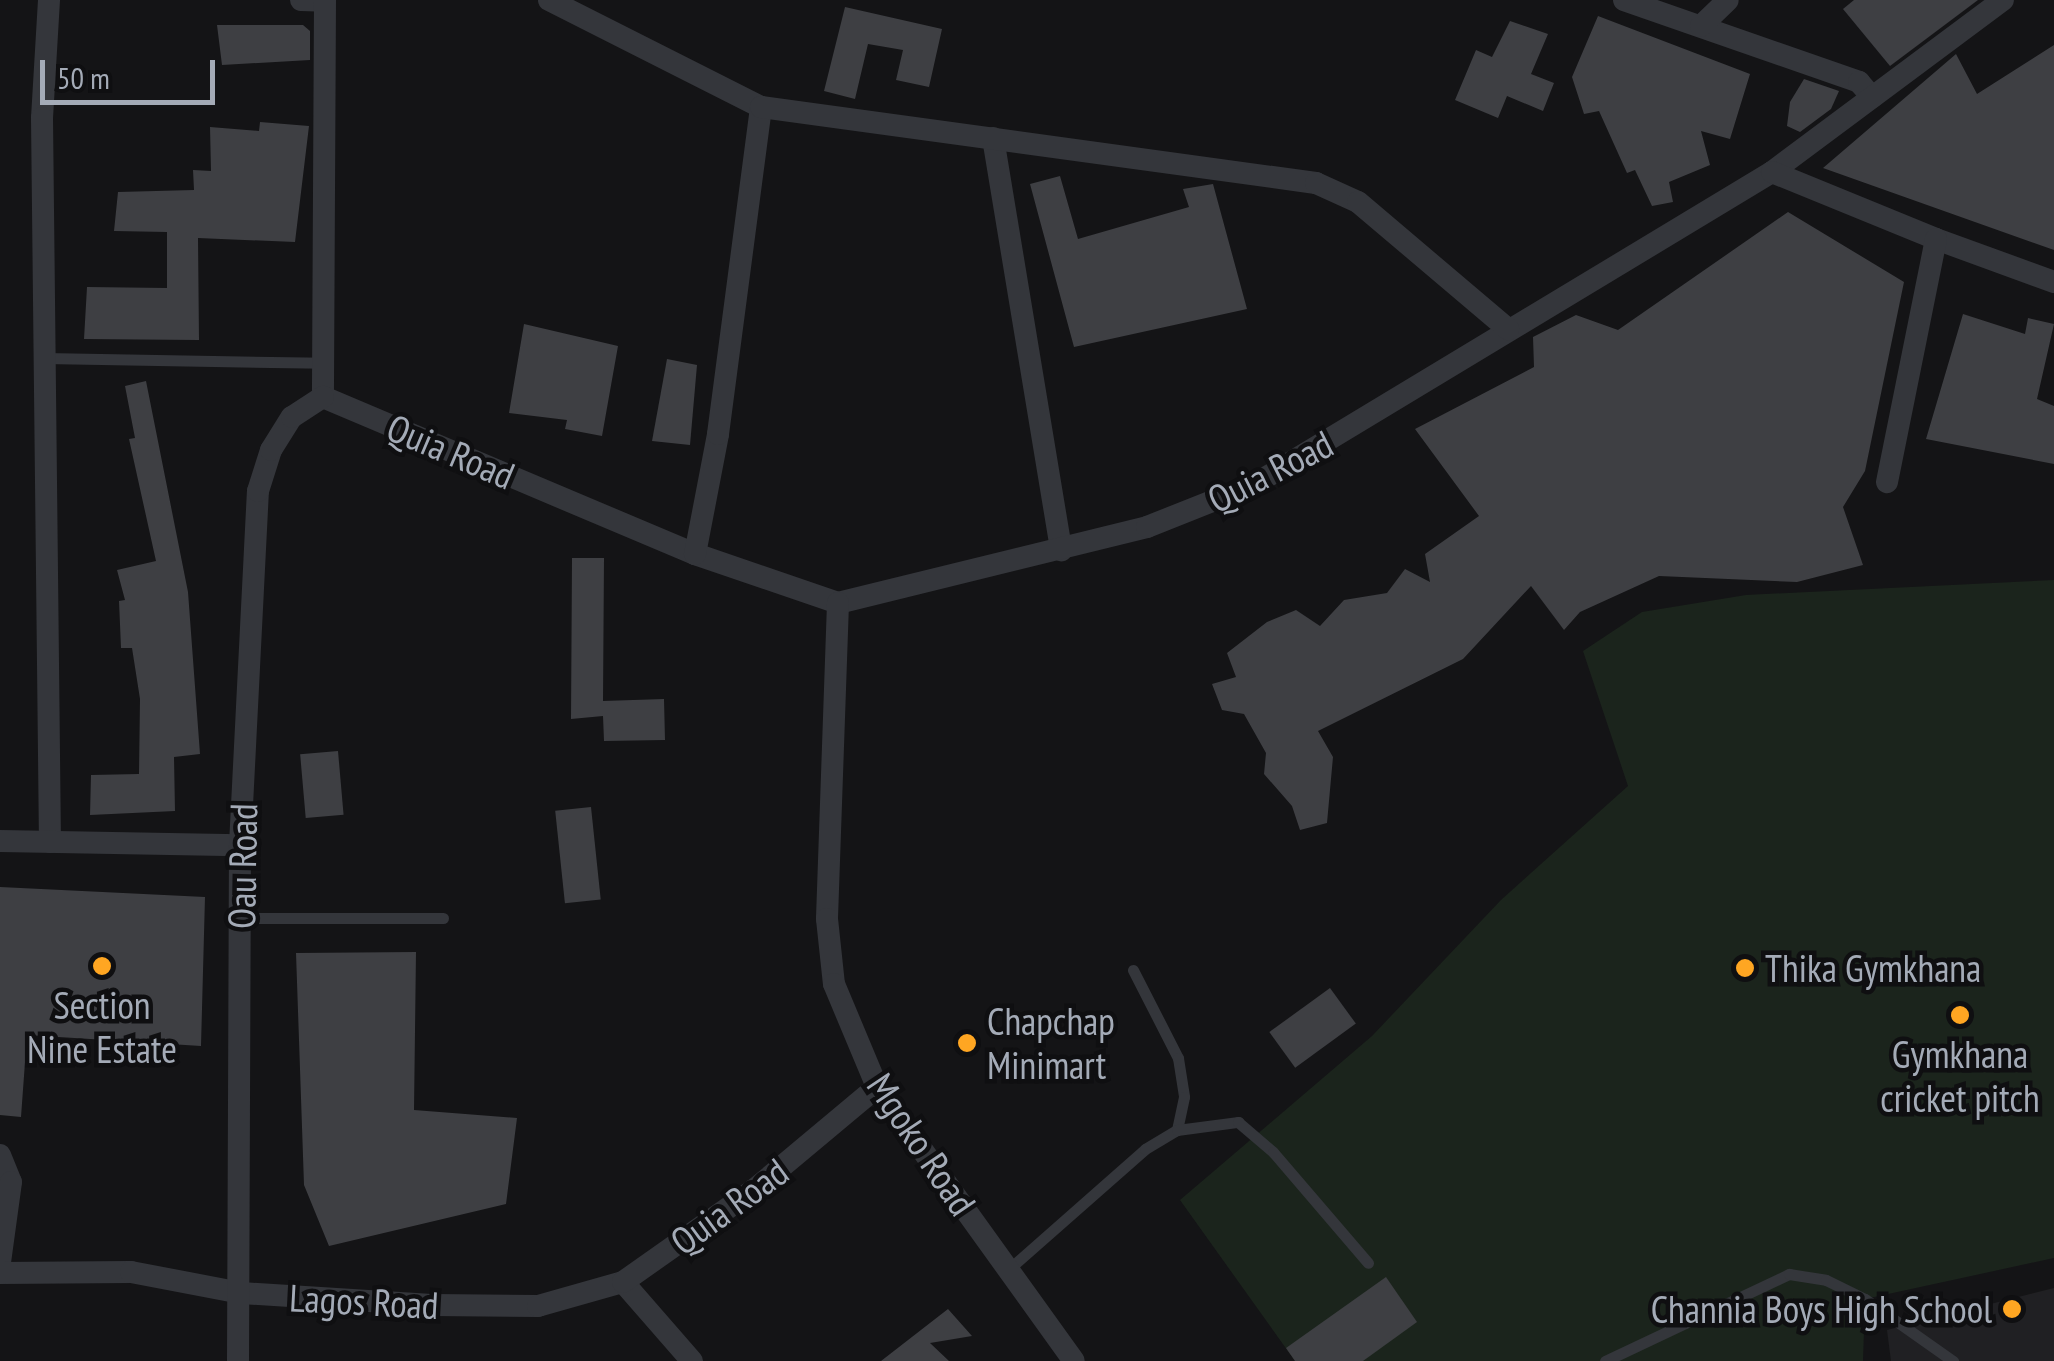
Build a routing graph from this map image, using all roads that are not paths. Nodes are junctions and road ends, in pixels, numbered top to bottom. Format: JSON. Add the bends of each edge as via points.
{"nodes":[{"id":1,"x":49,"y":0,"type":"edge"},
{"id":2,"x":302,"y":0,"type":"edge"},
{"id":3,"x":549,"y":0,"type":"edge"},
{"id":4,"x":1624,"y":0,"type":"edge"},
{"id":5,"x":1728,"y":0,"type":"edge"},
{"id":6,"x":2003,"y":0,"type":"edge"},
{"id":7,"x":328,"y":1,"type":"edge"},
{"id":8,"x":1701,"y":26,"type":"junction"},
{"id":9,"x":1872,"y":97,"type":"junction"},
{"id":10,"x":761,"y":107,"type":"junction"},
{"id":11,"x":993,"y":138,"type":"junction"},
{"id":12,"x":1772,"y":172,"type":"junction"},
{"id":13,"x":1936,"y":239,"type":"junction"},
{"id":14,"x":2054,"y":282,"type":"edge"},
{"id":15,"x":1508,"y":329,"type":"junction"},
{"id":16,"x":44,"y":358,"type":"junction"},
{"id":17,"x":323,"y":363,"type":"junction"},
{"id":18,"x":322,"y":397,"type":"junction"},
{"id":19,"x":1886,"y":482,"type":"dead end"},
{"id":20,"x":1061,"y":550,"type":"junction"},
{"id":21,"x":694,"y":554,"type":"junction"},
{"id":22,"x":838,"y":602,"type":"junction"},
{"id":23,"x":0,"y":840,"type":"edge"},
{"id":24,"x":50,"y":842,"type":"junction"},
{"id":25,"x":240,"y":845,"type":"junction"},
{"id":26,"x":240,"y":918,"type":"junction"},
{"id":27,"x":443,"y":918,"type":"dead end"},
{"id":28,"x":1133,"y":970,"type":"dead end"},
{"id":29,"x":877,"y":1088,"type":"junction"},
{"id":30,"x":1177,"y":1130,"type":"junction"},
{"id":31,"x":0,"y":1155,"type":"edge"},
{"id":32,"x":0,"y":1262,"type":"edge"},
{"id":33,"x":1368,"y":1263,"type":"dead end"},
{"id":34,"x":1009,"y":1269,"type":"junction"},
{"id":35,"x":0,"y":1274,"type":"edge"},
{"id":36,"x":623,"y":1282,"type":"junction"},
{"id":37,"x":241,"y":1294,"type":"junction"},
{"id":38,"x":238,"y":1361,"type":"edge"},
{"id":39,"x":692,"y":1361,"type":"edge"},
{"id":40,"x":1074,"y":1361,"type":"edge"},
{"id":41,"x":1605,"y":1361,"type":"edge"},
{"id":42,"x":1953,"y":1361,"type":"edge"}],
"edges":[{"from":1,"to":16,"type":"street","via":[[42,118]]},
{"from":2,"to":7,"type":"street"},
{"from":3,"to":10,"type":"street"},
{"from":4,"to":8,"type":"street"},
{"from":5,"to":8,"type":"street"},
{"from":6,"to":9,"type":"street","name":"Quia Road"},
{"from":7,"to":17,"type":"street"},
{"from":8,"to":9,"type":"street","via":[[1859,82]]},
{"from":9,"to":12,"type":"street","name":"Quia Road"},
{"from":10,"to":11,"type":"street"},
{"from":10,"to":21,"type":"street","via":[[718,434]]},
{"from":11,"to":15,"type":"street","via":[[1316,183],[1358,202]]},
{"from":11,"to":20,"type":"street"},
{"from":12,"to":13,"type":"street"},
{"from":12,"to":15,"type":"street","name":"Quia Road"},
{"from":13,"to":14,"type":"street"},
{"from":13,"to":19,"type":"street"},
{"from":15,"to":20,"type":"street","name":"Quia Road","via":[[1255,484],[1147,527]]},
{"from":16,"to":17,"type":"lane"},
{"from":16,"to":24,"type":"street"},
{"from":17,"to":18,"type":"street"},
{"from":18,"to":21,"type":"street","name":"Quia Road"},
{"from":18,"to":25,"type":"street","name":"Oau Road","via":[[292,417],[271,450],[258,491]]},
{"from":20,"to":22,"type":"street","name":"Quia Road"},
{"from":21,"to":22,"type":"street","name":"Quia Road"},
{"from":22,"to":29,"type":"street","name":"Mgoko Road","via":[[827,919],[834,984]]},
{"from":23,"to":24,"type":"street"},
{"from":24,"to":25,"type":"street"},
{"from":25,"to":26,"type":"street","name":"Oau Road"},
{"from":26,"to":27,"type":"lane"},
{"from":26,"to":37,"type":"street","name":"Oau Road"},
{"from":28,"to":30,"type":"lane","via":[[1178,1058],[1184,1097]]},
{"from":29,"to":34,"type":"street","name":"Mgoko Road"},
{"from":29,"to":36,"type":"street","name":"Quia Road","via":[[756,1190]]},
{"from":30,"to":33,"type":"lane","via":[[1238,1122]]},
{"from":30,"to":34,"type":"lane","via":[[1144,1150]]},
{"from":31,"to":32,"type":"street","via":[[11,1182]]},
{"from":34,"to":40,"type":"street","name":"Mgoko Road"},
{"from":35,"to":37,"type":"street","name":"Lagos Road","via":[[131,1272]]},
{"from":36,"to":37,"type":"street","name":"Lagos Road","via":[[538,1306]]},
{"from":36,"to":39,"type":"street"},
{"from":37,"to":38,"type":"street","name":"Oau Road"},
{"from":41,"to":42,"type":"lane","via":[[1789,1274],[1826,1280],[1865,1300]]}]}
